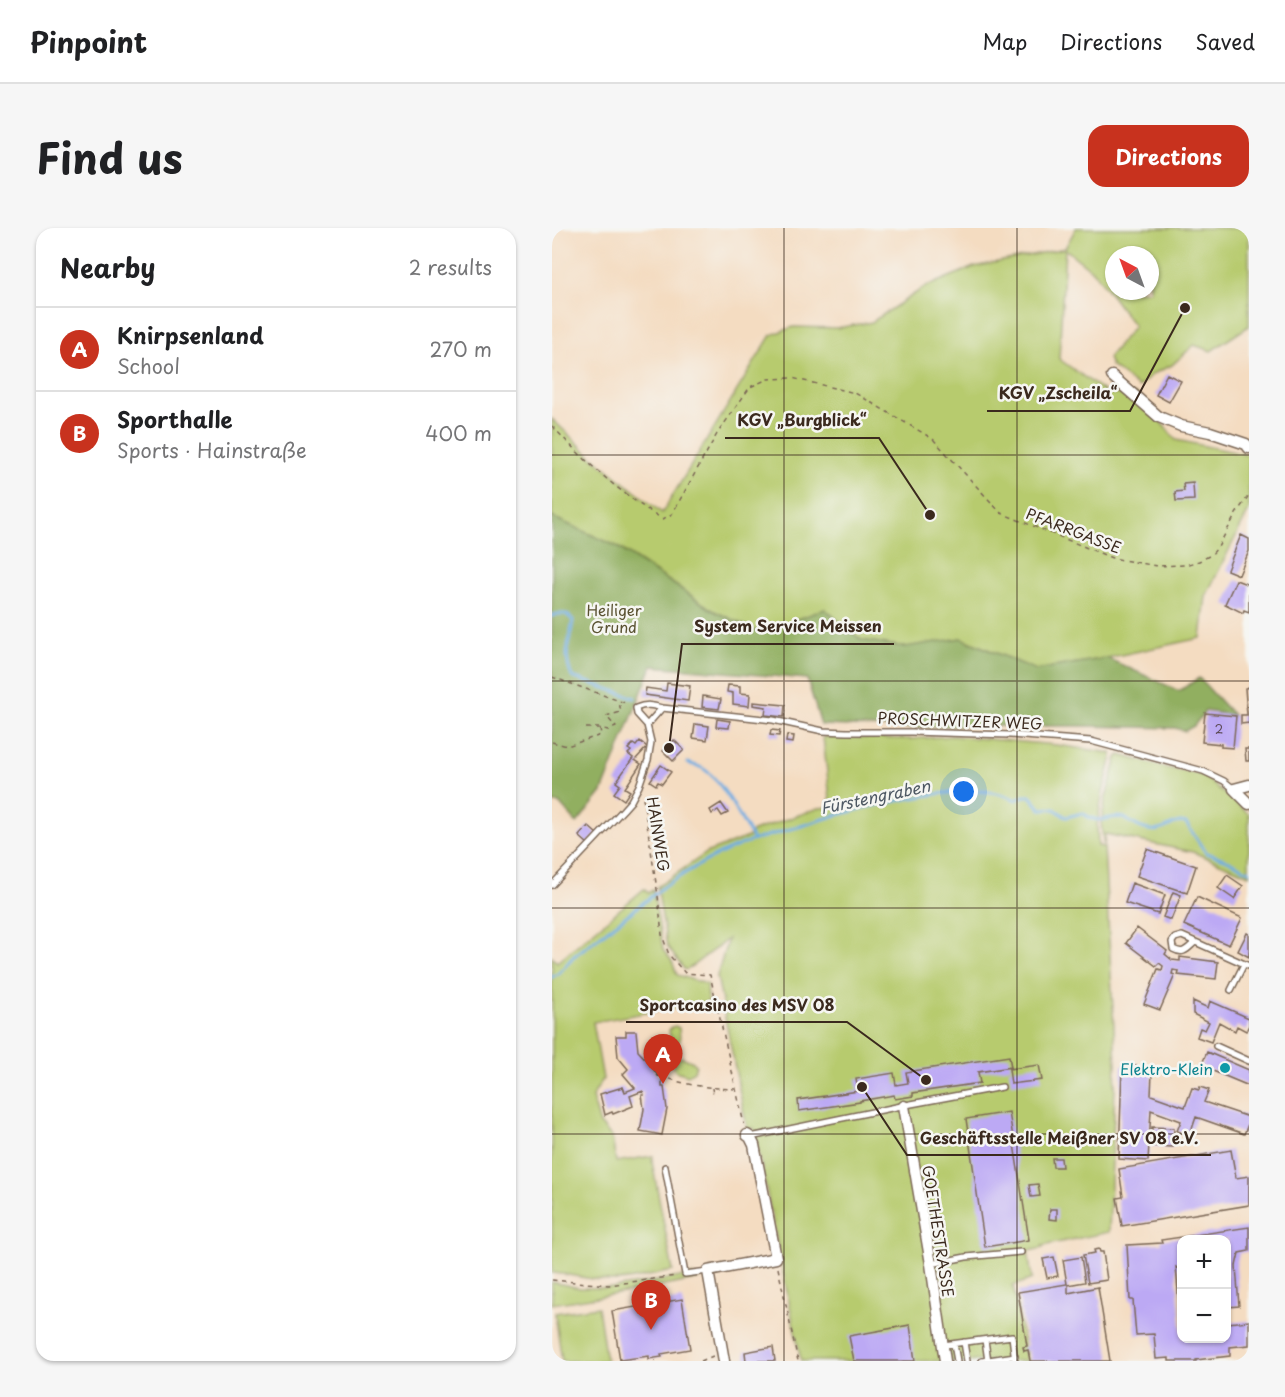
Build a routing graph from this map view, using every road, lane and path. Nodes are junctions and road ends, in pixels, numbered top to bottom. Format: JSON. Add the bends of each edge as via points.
{"nodes":[{"id":1,"x":1112,"y":376,"type":"dead end"},
{"id":2,"x":552,"y":426,"type":"edge"},
{"id":3,"x":1249,"y":448,"type":"edge"},
{"id":4,"x":1249,"y":495,"type":"edge"},
{"id":5,"x":552,"y":677,"type":"edge"},
{"id":6,"x":620,"y":700,"type":"junction"},
{"id":7,"x":636,"y":708,"type":"junction"},
{"id":8,"x":662,"y":708,"type":"junction"},
{"id":9,"x":647,"y":724,"type":"junction"},
{"id":10,"x":586,"y":728,"type":"dead end"},
{"id":11,"x":600,"y":728,"type":"junction"},
{"id":12,"x":552,"y":742,"type":"edge"},
{"id":13,"x":1249,"y":784,"type":"edge"},
{"id":14,"x":639,"y":786,"type":"junction"},
{"id":15,"x":1234,"y":789,"type":"junction"},
{"id":16,"x":1249,"y":804,"type":"edge"},
{"id":17,"x":552,"y":885,"type":"edge"},
{"id":18,"x":1195,"y":942,"type":"dead end"},
{"id":19,"x":1246,"y":965,"type":"edge"},
{"id":20,"x":1231,"y":990,"type":"dead end"},
{"id":21,"x":1216,"y":1046,"type":"dead end"},
{"id":22,"x":1249,"y":1061,"type":"edge"},
{"id":23,"x":662,"y":1077,"type":"dead end"},
{"id":24,"x":712,"y":1087,"type":"junction"},
{"id":25,"x":1002,"y":1087,"type":"dead end"},
{"id":26,"x":736,"y":1089,"type":"junction"},
{"id":27,"x":713,"y":1094,"type":"dead end"},
{"id":28,"x":904,"y":1106,"type":"junction"},
{"id":29,"x":748,"y":1136,"type":"junction"},
{"id":30,"x":665,"y":1167,"type":"dead end"},
{"id":31,"x":1021,"y":1252,"type":"dead end"},
{"id":32,"x":776,"y":1258,"type":"junction"},
{"id":33,"x":931,"y":1264,"type":"junction"},
{"id":34,"x":708,"y":1271,"type":"junction"},
{"id":35,"x":685,"y":1274,"type":"junction"},
{"id":36,"x":552,"y":1280,"type":"edge"},
{"id":37,"x":985,"y":1340,"type":"junction"},
{"id":38,"x":964,"y":1342,"type":"junction"},
{"id":39,"x":948,"y":1344,"type":"junction"},
{"id":40,"x":1015,"y":1359,"type":"edge"},
{"id":41,"x":723,"y":1361,"type":"edge"},
{"id":42,"x":798,"y":1361,"type":"edge"},
{"id":43,"x":945,"y":1361,"type":"edge"},
{"id":44,"x":957,"y":1361,"type":"edge"},
{"id":45,"x":967,"y":1361,"type":"edge"},
{"id":46,"x":986,"y":1361,"type":"edge"}],
"edges":[{"from":1,"to":3,"type":"street","via":[[1159,417]]},
{"from":2,"to":4,"type":"path","name":"PFARRGASSE","via":[[589,464],[663,519],[672,514],[717,434],[750,387],[768,379],[792,378],[855,393],[933,439],[1001,513],[1112,558],[1172,567],[1200,561],[1218,547]]},
{"from":5,"to":6,"type":"path"},
{"from":6,"to":7,"type":"path"},
{"from":6,"to":11,"type":"path","via":[[621,712],[606,716],[616,727]]},
{"from":7,"to":8,"type":"lane","name":"PROSCHWITZER WEG","via":[[649,704]]},
{"from":7,"to":9,"type":"lane"},
{"from":8,"to":9,"type":"lane"},
{"from":8,"to":15,"type":"lane","name":"PROSCHWITZER WEG","via":[[774,720],[823,731],[999,734],[1091,741],[1203,771]]},
{"from":9,"to":14,"type":"lane","via":[[650,754]]},
{"from":10,"to":11,"type":"path"},
{"from":11,"to":12,"type":"path","via":[[601,735],[567,746]]},
{"from":13,"to":15,"type":"street"},
{"from":14,"to":17,"type":"lane","via":[[631,801]]},
{"from":14,"to":26,"type":"path","name":"HAINWEG","via":[[662,935],[669,956],[685,973],[710,975]]},
{"from":15,"to":16,"type":"street"},
{"from":18,"to":19,"type":"lane"},
{"from":19,"to":20,"type":"lane"},
{"from":21,"to":22,"type":"lane"},
{"from":23,"to":24,"type":"path"},
{"from":24,"to":26,"type":"path"},
{"from":24,"to":27,"type":"path"},
{"from":25,"to":28,"type":"lane"},
{"from":26,"to":29,"type":"path"},
{"from":28,"to":29,"type":"lane"},
{"from":28,"to":33,"type":"street","name":"GOETHESTRASSE"},
{"from":29,"to":32,"type":"street","via":[[754,1145]]},
{"from":30,"to":35,"type":"lane"},
{"from":31,"to":33,"type":"lane"},
{"from":32,"to":34,"type":"street"},
{"from":32,"to":42,"type":"path"},
{"from":33,"to":39,"type":"street","name":"GOETHESTRASSE"},
{"from":34,"to":35,"type":"lane"},
{"from":34,"to":41,"type":"street"},
{"from":35,"to":36,"type":"path","via":[[609,1285]]},
{"from":37,"to":38,"type":"lane"},
{"from":37,"to":40,"type":"lane","via":[[1012,1336]]},
{"from":37,"to":46,"type":"lane"},
{"from":38,"to":39,"type":"lane"},
{"from":38,"to":45,"type":"lane"},
{"from":39,"to":43,"type":"street","name":"GOETHESTRASSE"},
{"from":39,"to":44,"type":"lane"},
{"from":40,"to":46,"type":"lane"}]}
